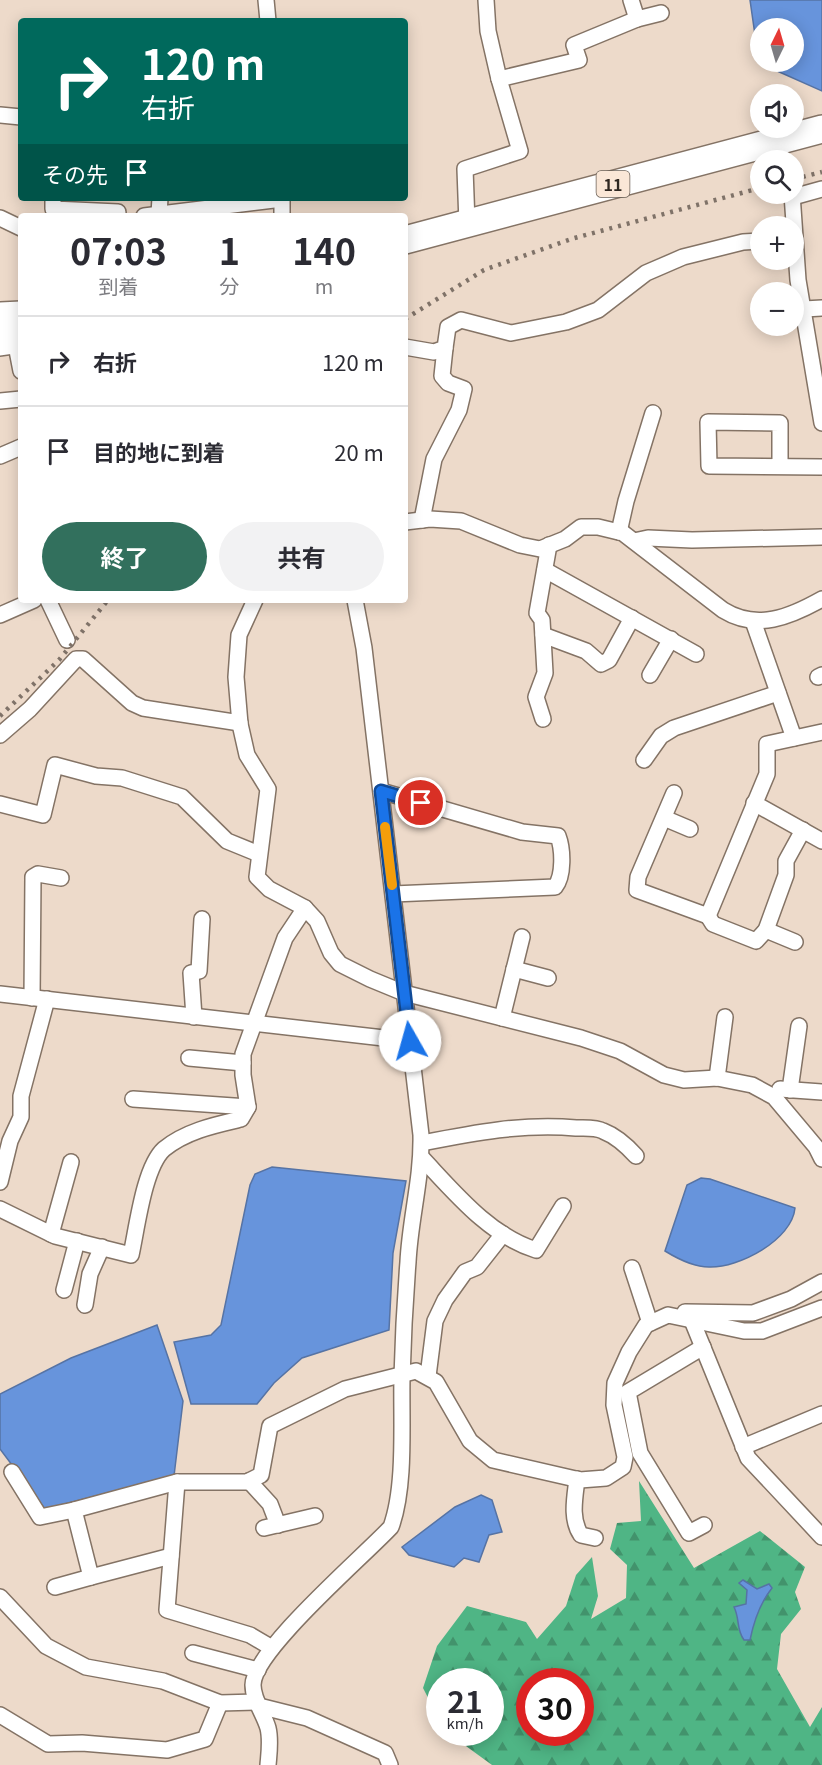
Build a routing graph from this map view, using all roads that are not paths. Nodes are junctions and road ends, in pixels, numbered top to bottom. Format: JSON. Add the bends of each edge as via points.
{"nodes":[{"id":1,"x":266,"y":0,"type":"edge"},
{"id":2,"x":486,"y":0,"type":"edge"},
{"id":3,"x":631,"y":0,"type":"edge"},
{"id":4,"x":661,"y":13,"type":"dead end"},
{"id":5,"x":268,"y":18,"type":"edge"},
{"id":6,"x":637,"y":19,"type":"junction"},
{"id":7,"x":499,"y":79,"type":"junction"},
{"id":8,"x":0,"y":115,"type":"edge"},
{"id":9,"x":18,"y":117,"type":"edge"},
{"id":10,"x":822,"y":129,"type":"edge"},
{"id":11,"x":822,"y":148,"type":"edge"},
{"id":12,"x":804,"y":153,"type":"edge"},
{"id":13,"x":750,"y":167,"type":"edge"},
{"id":14,"x":822,"y":189,"type":"edge"},
{"id":15,"x":804,"y":193,"type":"edge"},
{"id":16,"x":53,"y":201,"type":"edge"},
{"id":17,"x":235,"y":201,"type":"edge"},
{"id":18,"x":203,"y":203,"type":"edge"},
{"id":19,"x":793,"y":204,"type":"edge"},
{"id":20,"x":118,"y":212,"type":"dead end"},
{"id":21,"x":160,"y":213,"type":"edge"},
{"id":22,"x":0,"y":218,"type":"edge"},
{"id":23,"x":467,"y":223,"type":"junction"},
{"id":24,"x":18,"y":227,"type":"edge"},
{"id":25,"x":408,"y":239,"type":"edge"},
{"id":26,"x":750,"y":242,"type":"edge"},
{"id":27,"x":408,"y":257,"type":"edge"},
{"id":28,"x":790,"y":270,"type":"edge"},
{"id":29,"x":798,"y":280,"type":"joint"},
{"id":30,"x":822,"y":308,"type":"edge"},
{"id":31,"x":804,"y":309,"type":"joint"},
{"id":32,"x":0,"y":316,"type":"edge"},
{"id":33,"x":14,"y":334,"type":"edge"},
{"id":34,"x":408,"y":348,"type":"edge"},
{"id":35,"x":445,"y":348,"type":"junction"},
{"id":36,"x":18,"y":355,"type":"edge"},
{"id":37,"x":18,"y":399,"type":"edge"},
{"id":38,"x":0,"y":401,"type":"edge"},
{"id":39,"x":653,"y":414,"type":"dead end"},
{"id":40,"x":821,"y":414,"type":"edge"},
{"id":41,"x":18,"y":448,"type":"edge"},
{"id":42,"x":0,"y":456,"type":"edge"},
{"id":43,"x":780,"y":466,"type":"junction"},
{"id":44,"x":822,"y":467,"type":"edge"},
{"id":45,"x":422,"y":520,"type":"junction"},
{"id":46,"x":408,"y":522,"type":"edge"},
{"id":47,"x":619,"y":532,"type":"junction"},
{"id":48,"x":822,"y":537,"type":"edge"},
{"id":49,"x":634,"y":541,"type":"junction"},
{"id":50,"x":549,"y":545,"type":"junction"},
{"id":51,"x":544,"y":570,"type":"junction"},
{"id":52,"x":822,"y":599,"type":"edge"},
{"id":53,"x":27,"y":603,"type":"edge"},
{"id":54,"x":49,"y":603,"type":"edge"},
{"id":55,"x":254,"y":603,"type":"edge"},
{"id":56,"x":356,"y":603,"type":"edge"},
{"id":57,"x":0,"y":615,"type":"edge"},
{"id":58,"x":632,"y":618,"type":"junction"},
{"id":59,"x":753,"y":621,"type":"junction"},
{"id":60,"x":543,"y":635,"type":"junction"},
{"id":61,"x":671,"y":639,"type":"junction"},
{"id":62,"x":66,"y":640,"type":"dead end"},
{"id":63,"x":696,"y":654,"type":"dead end"},
{"id":64,"x":650,"y":675,"type":"dead end"},
{"id":65,"x":778,"y":693,"type":"junction"},
{"id":66,"x":543,"y":719,"type":"dead end"},
{"id":67,"x":240,"y":723,"type":"junction"},
{"id":68,"x":822,"y":732,"type":"edge"},
{"id":69,"x":0,"y":735,"type":"edge"},
{"id":70,"x":794,"y":738,"type":"junction"},
{"id":71,"x":644,"y":760,"type":"dead end"},
{"id":72,"x":381,"y":791,"type":"junction"},
{"id":73,"x":674,"y":793,"type":"dead end"},
{"id":74,"x":754,"y":803,"type":"junction"},
{"id":75,"x":0,"y":804,"type":"edge"},
{"id":76,"x":664,"y":818,"type":"junction"},
{"id":77,"x":690,"y":829,"type":"dead end"},
{"id":78,"x":803,"y":830,"type":"junction"},
{"id":79,"x":822,"y":841,"type":"edge"},
{"id":80,"x":259,"y":854,"type":"junction"},
{"id":81,"x":61,"y":878,"type":"dead end"},
{"id":82,"x":393,"y":894,"type":"junction"},
{"id":83,"x":305,"y":908,"type":"junction"},
{"id":84,"x":708,"y":916,"type":"junction"},
{"id":85,"x":202,"y":919,"type":"dead end"},
{"id":86,"x":766,"y":930,"type":"junction"},
{"id":87,"x":522,"y":937,"type":"dead end"},
{"id":88,"x":795,"y":942,"type":"dead end"},
{"id":89,"x":514,"y":969,"type":"junction"},
{"id":90,"x":548,"y":978,"type":"dead end"},
{"id":91,"x":404,"y":993,"type":"junction"},
{"id":92,"x":0,"y":994,"type":"edge"},
{"id":93,"x":40,"y":998,"type":"junction"},
{"id":94,"x":194,"y":1017,"type":"junction"},
{"id":95,"x":725,"y":1017,"type":"dead end"},
{"id":96,"x":502,"y":1018,"type":"junction"},
{"id":97,"x":254,"y":1024,"type":"junction"},
{"id":98,"x":799,"y":1026,"type":"dead end"},
{"id":99,"x":410,"y":1041,"type":"junction"},
{"id":100,"x":189,"y":1058,"type":"dead end"},
{"id":101,"x":243,"y":1063,"type":"junction"},
{"id":102,"x":717,"y":1078,"type":"junction"},
{"id":103,"x":790,"y":1090,"type":"junction"},
{"id":104,"x":765,"y":1092,"type":"junction"},
{"id":105,"x":822,"y":1092,"type":"edge"},
{"id":106,"x":133,"y":1099,"type":"dead end"},
{"id":107,"x":248,"y":1107,"type":"junction"},
{"id":108,"x":422,"y":1150,"type":"junction"},
{"id":109,"x":636,"y":1156,"type":"dead end"},
{"id":110,"x":822,"y":1159,"type":"edge"},
{"id":111,"x":71,"y":1162,"type":"dead end"},
{"id":112,"x":0,"y":1182,"type":"edge"},
{"id":113,"x":563,"y":1206,"type":"dead end"},
{"id":114,"x":0,"y":1209,"type":"edge"},
{"id":115,"x":51,"y":1234,"type":"junction"},
{"id":116,"x":503,"y":1234,"type":"junction"},
{"id":117,"x":77,"y":1241,"type":"junction"},
{"id":118,"x":102,"y":1247,"type":"junction"},
{"id":119,"x":632,"y":1268,"type":"dead end"},
{"id":120,"x":822,"y":1282,"type":"edge"},
{"id":121,"x":64,"y":1290,"type":"dead end"},
{"id":122,"x":85,"y":1305,"type":"dead end"},
{"id":123,"x":822,"y":1308,"type":"edge"},
{"id":124,"x":671,"y":1316,"type":"junction"},
{"id":125,"x":691,"y":1318,"type":"junction"},
{"id":126,"x":650,"y":1323,"type":"junction"},
{"id":127,"x":703,"y":1347,"type":"junction"},
{"id":128,"x":402,"y":1375,"type":"junction"},
{"id":129,"x":428,"y":1376,"type":"junction"},
{"id":130,"x":822,"y":1414,"type":"edge"},
{"id":131,"x":743,"y":1447,"type":"junction"},
{"id":132,"x":12,"y":1472,"type":"dead end"},
{"id":133,"x":577,"y":1479,"type":"junction"},
{"id":134,"x":249,"y":1481,"type":"junction"},
{"id":135,"x":177,"y":1482,"type":"junction"},
{"id":136,"x":74,"y":1510,"type":"junction"},
{"id":137,"x":315,"y":1516,"type":"dead end"},
{"id":138,"x":815,"y":1520,"type":"edge"},
{"id":139,"x":704,"y":1525,"type":"dead end"},
{"id":140,"x":822,"y":1537,"type":"edge"},
{"id":141,"x":595,"y":1538,"type":"dead end"},
{"id":142,"x":171,"y":1556,"type":"junction"},
{"id":143,"x":91,"y":1577,"type":"junction"},
{"id":144,"x":55,"y":1587,"type":"dead end"},
{"id":145,"x":0,"y":1597,"type":"edge"},
{"id":146,"x":272,"y":1648,"type":"junction"},
{"id":147,"x":193,"y":1653,"type":"dead end"},
{"id":148,"x":258,"y":1670,"type":"junction"},
{"id":149,"x":220,"y":1703,"type":"junction"},
{"id":150,"x":258,"y":1704,"type":"junction"},
{"id":151,"x":0,"y":1715,"type":"edge"},
{"id":152,"x":268,"y":1765,"type":"edge"},
{"id":153,"x":390,"y":1765,"type":"edge"}],
"edges":[{"from":1,"to":5,"type":"street"},
{"from":2,"to":7,"type":"street","via":[[488,31]]},
{"from":3,"to":6,"type":"street"},
{"from":4,"to":6,"type":"street"},
{"from":6,"to":7,"type":"street","via":[[574,45],[579,60]]},
{"from":7,"to":23,"type":"street","via":[[520,151],[465,169]]},
{"from":8,"to":9,"type":"street"},
{"from":10,"to":23,"type":"highway","number":"11"},
{"from":11,"to":12,"type":"highway","number":"11"},
{"from":13,"to":27,"type":"highway","number":"11"},
{"from":14,"to":15,"type":"street"},
{"from":16,"to":20,"type":"street","via":[[53,209]]},
{"from":17,"to":18,"type":"street"},
{"from":18,"to":21,"type":"street"},
{"from":19,"to":29,"type":"street"},
{"from":22,"to":24,"type":"street"},
{"from":23,"to":25,"type":"highway","number":"11"},
{"from":26,"to":35,"type":"street","via":[[683,257],[645,273],[598,310],[566,322],[511,333],[470,321],[453,322],[448,327]]},
{"from":28,"to":29,"type":"street"},
{"from":30,"to":31,"type":"street"},
{"from":31,"to":40,"type":"street"},
{"from":32,"to":33,"type":"highway"},
{"from":33,"to":36,"type":"street"},
{"from":34,"to":35,"type":"street","via":[[434,352]]},
{"from":35,"to":45,"type":"street","via":[[442,376],[464,390],[459,410],[434,459]]},
{"from":37,"to":38,"type":"street"},
{"from":39,"to":47,"type":"street"},
{"from":41,"to":42,"type":"street"},
{"from":43,"to":43,"type":"street","via":[[709,466],[708,423],[780,423]]},
{"from":43,"to":44,"type":"street"},
{"from":45,"to":46,"type":"street"},
{"from":45,"to":50,"type":"street","via":[[461,520],[520,545],[540,549]]},
{"from":47,"to":49,"type":"street"},
{"from":47,"to":50,"type":"street","via":[[581,527]]},
{"from":48,"to":49,"type":"street"},
{"from":49,"to":59,"type":"street","via":[[723,610]]},
{"from":50,"to":51,"type":"street"},
{"from":51,"to":58,"type":"street"},
{"from":51,"to":60,"type":"street","via":[[537,613]]},
{"from":52,"to":59,"type":"street","via":[[774,621]]},
{"from":53,"to":57,"type":"street"},
{"from":54,"to":62,"type":"street"},
{"from":55,"to":67,"type":"street","via":[[239,635],[236,677]]},
{"from":56,"to":72,"type":"street"},
{"from":58,"to":60,"type":"street","via":[[609,660],[601,664],[586,651]]},
{"from":58,"to":61,"type":"street"},
{"from":59,"to":65,"type":"street"},
{"from":60,"to":66,"type":"street","via":[[545,673],[536,697]]},
{"from":61,"to":63,"type":"street"},
{"from":61,"to":64,"type":"street"},
{"from":65,"to":70,"type":"street"},
{"from":65,"to":71,"type":"street","via":[[674,728],[660,736]]},
{"from":67,"to":69,"type":"street","via":[[143,708],[132,703],[83,659],[76,659]]},
{"from":67,"to":80,"type":"street","via":[[246,755],[268,789]]},
{"from":68,"to":70,"type":"street"},
{"from":70,"to":74,"type":"street","via":[[767,744],[767,774]]},
{"from":72,"to":82,"type":"street"},
{"from":72,"to":82,"type":"street","via":[[522,832],[558,836],[561,845],[560,881],[555,887]]},
{"from":73,"to":76,"type":"street"},
{"from":74,"to":78,"type":"street"},
{"from":74,"to":84,"type":"street"},
{"from":75,"to":80,"type":"street","via":[[43,815],[55,765],[122,778],[182,797],[227,840]]},
{"from":76,"to":77,"type":"street"},
{"from":76,"to":84,"type":"street","via":[[638,877],[637,890]]},
{"from":78,"to":79,"type":"street"},
{"from":78,"to":86,"type":"street","via":[[786,861],[786,875]]},
{"from":80,"to":83,"type":"street","via":[[257,877],[262,884]]},
{"from":81,"to":93,"type":"street","via":[[38,874],[33,877]]},
{"from":82,"to":91,"type":"street"},
{"from":83,"to":91,"type":"street","via":[[317,921],[324,941],[340,964]]},
{"from":83,"to":97,"type":"street","via":[[285,938]]},
{"from":84,"to":86,"type":"street","via":[[713,924],[756,941]]},
{"from":85,"to":94,"type":"street","via":[[200,971],[191,973]]},
{"from":86,"to":88,"type":"street"},
{"from":87,"to":89,"type":"street"},
{"from":89,"to":90,"type":"street"},
{"from":89,"to":96,"type":"street"},
{"from":91,"to":96,"type":"street"},
{"from":91,"to":99,"type":"street"},
{"from":92,"to":93,"type":"street"},
{"from":93,"to":94,"type":"street"},
{"from":93,"to":112,"type":"street","via":[[21,1096],[21,1117],[10,1141]]},
{"from":94,"to":97,"type":"street"},
{"from":95,"to":102,"type":"street"},
{"from":96,"to":102,"type":"street","via":[[620,1051],[664,1075],[684,1080]]},
{"from":97,"to":99,"type":"street"},
{"from":97,"to":101,"type":"street"},
{"from":98,"to":103,"type":"street"},
{"from":99,"to":108,"type":"street"},
{"from":100,"to":101,"type":"street"},
{"from":101,"to":107,"type":"street"},
{"from":102,"to":104,"type":"street","via":[[752,1085]]},
{"from":103,"to":104,"type":"street"},
{"from":103,"to":105,"type":"street"},
{"from":104,"to":110,"type":"street","via":[[795,1120]]},
{"from":106,"to":107,"type":"street"},
{"from":107,"to":118,"type":"street","via":[[241,1119],[201,1129],[162,1151],[150,1175],[131,1255]]},
{"from":108,"to":109,"type":"street","via":[[478,1132],[538,1126],[602,1130]]},
{"from":108,"to":116,"type":"street","via":[[462,1200]]},
{"from":108,"to":128,"type":"street","via":[[419,1192],[410,1232]]},
{"from":111,"to":115,"type":"street"},
{"from":113,"to":116,"type":"street","via":[[536,1250]]},
{"from":114,"to":115,"type":"street"},
{"from":115,"to":117,"type":"street"},
{"from":116,"to":129,"type":"street","via":[[477,1267],[465,1272],[445,1300],[435,1321]]},
{"from":117,"to":118,"type":"street"},
{"from":117,"to":121,"type":"street"},
{"from":118,"to":122,"type":"street","via":[[90,1274]]},
{"from":119,"to":126,"type":"street"},
{"from":120,"to":124,"type":"street","via":[[753,1313],[691,1310]]},
{"from":123,"to":125,"type":"street","via":[[762,1331],[744,1331]]},
{"from":124,"to":125,"type":"street"},
{"from":124,"to":126,"type":"street"},
{"from":125,"to":127,"type":"street"},
{"from":126,"to":133,"type":"street","via":[[629,1352],[615,1383],[625,1456],[623,1467],[606,1478]]},
{"from":127,"to":131,"type":"street"},
{"from":127,"to":139,"type":"street","via":[[628,1392],[640,1453],[689,1533]]},
{"from":128,"to":129,"type":"street","via":[[416,1371]]},
{"from":128,"to":134,"type":"street","via":[[345,1389],[270,1426],[261,1475]]},
{"from":128,"to":146,"type":"street","via":[[402,1442],[391,1527]]},
{"from":129,"to":133,"type":"street","via":[[436,1382],[470,1441],[493,1460]]},
{"from":130,"to":131,"type":"street"},
{"from":131,"to":138,"type":"street","via":[[748,1458]]},
{"from":132,"to":136,"type":"street","via":[[40,1517]]},
{"from":133,"to":141,"type":"street","via":[[576,1528],[581,1535]]},
{"from":134,"to":135,"type":"street"},
{"from":134,"to":137,"type":"street","via":[[270,1504],[271,1526]]},
{"from":135,"to":136,"type":"street"},
{"from":135,"to":142,"type":"street"},
{"from":136,"to":143,"type":"street"},
{"from":138,"to":140,"type":"street"},
{"from":142,"to":143,"type":"street"},
{"from":142,"to":146,"type":"street","via":[[167,1610],[250,1635]]},
{"from":143,"to":144,"type":"street"},
{"from":145,"to":149,"type":"street","via":[[46,1646],[86,1667],[163,1681]]},
{"from":146,"to":148,"type":"street"},
{"from":147,"to":148,"type":"street"},
{"from":148,"to":150,"type":"street","via":[[253,1684]]},
{"from":149,"to":150,"type":"street"},
{"from":149,"to":151,"type":"street","via":[[205,1739],[167,1750],[48,1744]]},
{"from":150,"to":152,"type":"street","via":[[268,1730]]},
{"from":150,"to":153,"type":"street","via":[[307,1718],[386,1754]]}]}
